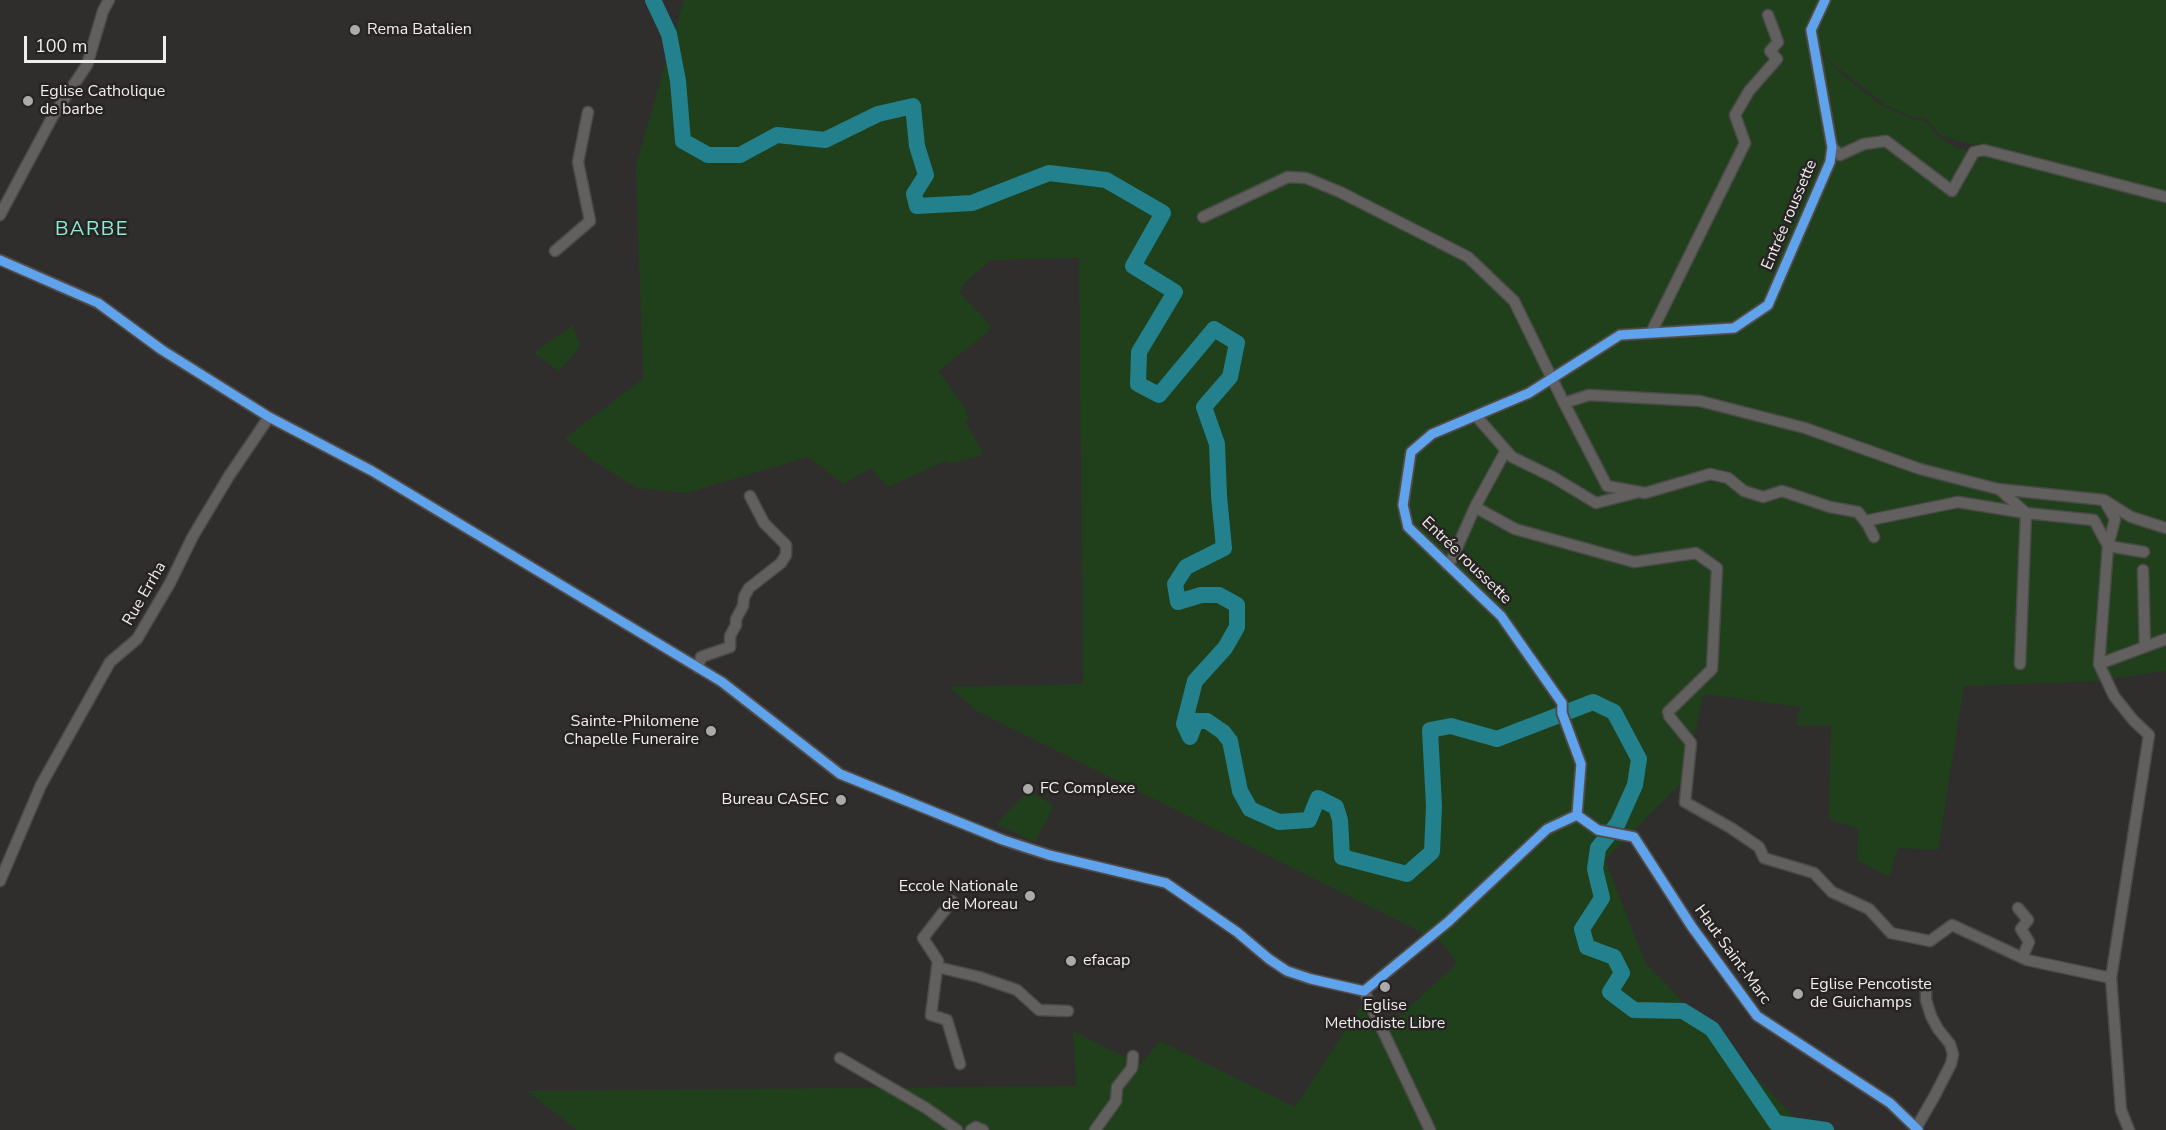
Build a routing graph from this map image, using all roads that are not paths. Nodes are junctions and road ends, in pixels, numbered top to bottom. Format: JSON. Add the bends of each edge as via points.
{"nodes":[{"id":1,"x":109,"y":0,"type":"edge"},
{"id":2,"x":1825,"y":0,"type":"edge"},
{"id":3,"x":1768,"y":15,"type":"dead end"},
{"id":4,"x":588,"y":112,"type":"dead end"},
{"id":5,"x":1832,"y":147,"type":"junction"},
{"id":6,"x":2166,"y":197,"type":"edge"},
{"id":7,"x":0,"y":214,"type":"edge"},
{"id":8,"x":1203,"y":217,"type":"dead end"},
{"id":9,"x":555,"y":251,"type":"dead end"},
{"id":10,"x":0,"y":260,"type":"edge"},
{"id":11,"x":1651,"y":333,"type":"junction"},
{"id":12,"x":1551,"y":377,"type":"junction"},
{"id":13,"x":1562,"y":399,"type":"junction"},
{"id":14,"x":1476,"y":416,"type":"junction"},
{"id":15,"x":270,"y":417,"type":"junction"},
{"id":16,"x":1506,"y":450,"type":"junction"},
{"id":17,"x":1998,"y":489,"type":"junction"},
{"id":18,"x":1640,"y":492,"type":"junction"},
{"id":19,"x":750,"y":496,"type":"dead end"},
{"id":20,"x":2104,"y":500,"type":"junction"},
{"id":21,"x":1475,"y":507,"type":"junction"},
{"id":22,"x":2026,"y":513,"type":"junction"},
{"id":23,"x":1865,"y":521,"type":"junction"},
{"id":24,"x":2166,"y":528,"type":"edge"},
{"id":25,"x":1874,"y":537,"type":"dead end"},
{"id":26,"x":2108,"y":546,"type":"junction"},
{"id":27,"x":2144,"y":552,"type":"dead end"},
{"id":28,"x":1447,"y":565,"type":"junction"},
{"id":29,"x":2143,"y":570,"type":"dead end"},
{"id":30,"x":2166,"y":639,"type":"edge"},
{"id":31,"x":2145,"y":647,"type":"junction"},
{"id":32,"x":2020,"y":664,"type":"dead end"},
{"id":33,"x":2099,"y":664,"type":"junction"},
{"id":34,"x":698,"y":668,"type":"junction"},
{"id":35,"x":1577,"y":815,"type":"junction"},
{"id":36,"x":0,"y":881,"type":"edge"},
{"id":37,"x":952,"y":901,"type":"dead end"},
{"id":38,"x":2018,"y":908,"type":"dead end"},
{"id":39,"x":2022,"y":958,"type":"junction"},
{"id":40,"x":937,"y":968,"type":"junction"},
{"id":41,"x":2111,"y":978,"type":"junction"},
{"id":42,"x":1926,"y":989,"type":"dead end"},
{"id":43,"x":1364,"y":991,"type":"junction"},
{"id":44,"x":1068,"y":1011,"type":"dead end"},
{"id":45,"x":1133,"y":1056,"type":"dead end"},
{"id":46,"x":840,"y":1058,"type":"dead end"},
{"id":47,"x":960,"y":1064,"type":"dead end"},
{"id":48,"x":926,"y":1108,"type":"junction"},
{"id":49,"x":1917,"y":1129,"type":"edge"},
{"id":50,"x":941,"y":1130,"type":"edge"},
{"id":51,"x":957,"y":1130,"type":"edge"},
{"id":52,"x":971,"y":1130,"type":"edge"},
{"id":53,"x":983,"y":1130,"type":"edge"},
{"id":54,"x":1095,"y":1130,"type":"edge"},
{"id":55,"x":1430,"y":1130,"type":"edge"},
{"id":56,"x":2129,"y":1130,"type":"edge"}],
"edges":[{"from":1,"to":7,"type":"street","via":[[87,65],[54,114]]},
{"from":2,"to":5,"type":"street","name":"Entrée roussette","via":[[1811,30]]},
{"from":3,"to":11,"type":"street","via":[[1778,42],[1770,51],[1777,59],[1749,91],[1736,115],[1745,143]]},
{"from":4,"to":9,"type":"street","via":[[578,162],[590,221]]},
{"from":5,"to":6,"type":"street","via":[[1840,155],[1864,144],[1886,141],[1952,191],[1974,152],[1984,150]]},
{"from":5,"to":11,"type":"street","name":"Entrée roussette","via":[[1830,162],[1768,305],[1734,328]]},
{"from":8,"to":12,"type":"street","via":[[1288,177],[1306,178],[1340,192],[1468,257],[1514,300]]},
{"from":10,"to":15,"type":"street","via":[[98,303],[162,350]]},
{"from":11,"to":12,"type":"street","name":"Entrée roussette","via":[[1620,334]]},
{"from":12,"to":13,"type":"street"},
{"from":12,"to":14,"type":"street","name":"Entrée roussette","via":[[1529,393]]},
{"from":13,"to":17,"type":"street","via":[[1564,403],[1589,395],[1700,400],[1805,428],[1920,470]]},
{"from":13,"to":18,"type":"street","via":[[1607,486]]},
{"from":14,"to":16,"type":"street"},
{"from":14,"to":28,"type":"street","name":"Entrée roussette","via":[[1432,434],[1411,452],[1403,505],[1408,527]]},
{"from":15,"to":34,"type":"street","via":[[372,471]]},
{"from":15,"to":36,"type":"street","name":"Rue Errha","via":[[193,536],[137,639],[110,662],[41,785]]},
{"from":16,"to":18,"type":"street","via":[[1596,503]]},
{"from":16,"to":21,"type":"street"},
{"from":17,"to":20,"type":"street"},
{"from":17,"to":22,"type":"street"},
{"from":18,"to":23,"type":"street","via":[[1710,474],[1728,478],[1744,491],[1763,497],[1782,491],[1858,512]]},
{"from":19,"to":34,"type":"street","via":[[764,523],[786,545],[786,555],[782,563],[749,588],[730,636],[730,646],[701,657]]},
{"from":20,"to":24,"type":"street","via":[[2131,517]]},
{"from":20,"to":26,"type":"street","via":[[2115,519]]},
{"from":21,"to":28,"type":"street"},
{"from":21,"to":39,"type":"street","via":[[1515,529],[1634,562],[1696,553],[1717,568],[1712,669],[1668,714],[1690,743],[1685,802],[1741,834],[1759,848],[1764,858],[1814,873],[1832,892],[1869,909],[1891,933],[1929,941],[1952,925]]},
{"from":22,"to":23,"type":"street","via":[[1958,502]]},
{"from":22,"to":26,"type":"street","via":[[2094,520]]},
{"from":22,"to":32,"type":"street"},
{"from":23,"to":25,"type":"street"},
{"from":26,"to":27,"type":"street"},
{"from":26,"to":33,"type":"street"},
{"from":28,"to":35,"type":"street","name":"Entrée roussette","via":[[1501,616],[1563,703],[1562,713],[1581,764]]},
{"from":29,"to":31,"type":"street"},
{"from":30,"to":31,"type":"street"},
{"from":31,"to":33,"type":"street"},
{"from":33,"to":41,"type":"street","via":[[2114,696],[2149,735]]},
{"from":34,"to":43,"type":"street","via":[[722,682],[840,774],[1003,840],[1166,883],[1287,970]]},
{"from":35,"to":43,"type":"street","via":[[1547,829],[1448,922]]},
{"from":35,"to":49,"type":"street","name":"Haut Saint-Marc","via":[[1598,830],[1634,837],[1692,927],[1757,1016],[1890,1103]]},
{"from":37,"to":40,"type":"street","via":[[923,938],[938,961]]},
{"from":38,"to":39,"type":"street","via":[[2028,920],[2021,929],[2029,942]]},
{"from":39,"to":41,"type":"street"},
{"from":40,"to":44,"type":"street","via":[[979,976],[1017,990],[1040,1010]]},
{"from":40,"to":47,"type":"street","via":[[931,1015],[947,1020]]},
{"from":41,"to":56,"type":"street","via":[[2121,1110]]},
{"from":42,"to":49,"type":"street","via":[[1931,1016],[1953,1054]]},
{"from":43,"to":55,"type":"street"},
{"from":45,"to":54,"type":"street","via":[[1132,1068],[1117,1087],[1116,1101]]},
{"from":46,"to":48,"type":"street"},
{"from":48,"to":50,"type":"street"},
{"from":48,"to":51,"type":"street"},
{"from":52,"to":53,"type":"street"}]}
